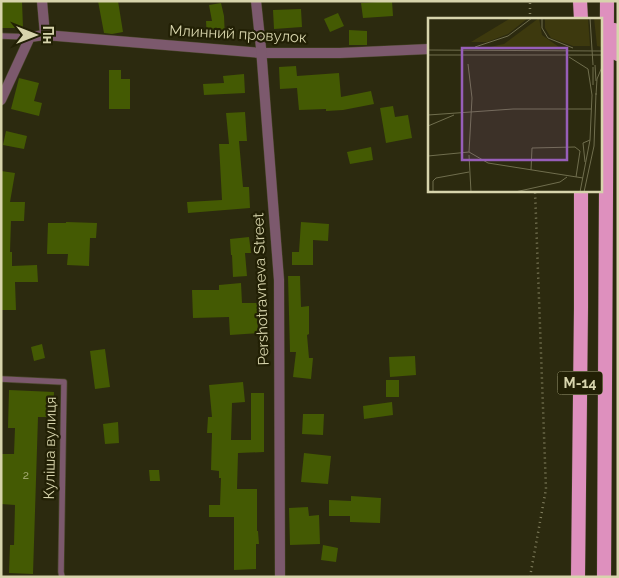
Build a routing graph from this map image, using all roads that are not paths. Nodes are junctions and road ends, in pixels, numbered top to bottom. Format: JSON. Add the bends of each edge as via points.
{"nodes":[{"id":1,"x":42,"y":1,"type":"edge"},
{"id":2,"x":256,"y":1,"type":"edge"},
{"id":3,"x":580,"y":1,"type":"edge"},
{"id":4,"x":609,"y":1,"type":"edge"},
{"id":5,"x":580,"y":18,"type":"edge"},
{"id":6,"x":45,"y":35,"type":"junction"},
{"id":7,"x":1,"y":36,"type":"edge"},
{"id":8,"x":30,"y":37,"type":"junction"},
{"id":9,"x":428,"y":49,"type":"edge"},
{"id":10,"x":261,"y":52,"type":"junction"},
{"id":11,"x":618,"y":54,"type":"edge"},
{"id":12,"x":1,"y":100,"type":"edge"},
{"id":13,"x":581,"y":191,"type":"edge"},
{"id":14,"x":581,"y":308,"type":"junction"},
{"id":15,"x":1,"y":379,"type":"edge"},
{"id":16,"x":62,"y":577,"type":"edge"},
{"id":17,"x":280,"y":577,"type":"edge"},
{"id":18,"x":569,"y":577,"type":"edge"},
{"id":19,"x":578,"y":577,"type":"edge"},
{"id":20,"x":604,"y":577,"type":"edge"}],
"edges":[{"from":1,"to":6,"type":"street"},
{"from":2,"to":10,"type":"street","name":"Pershotravneva Street"},
{"from":3,"to":5,"type":"highway"},
{"from":4,"to":11,"type":"highway"},
{"from":4,"to":20,"type":"highway","number":"М-14"},
{"from":6,"to":8,"type":"street","name":"Млинний провулок"},
{"from":6,"to":10,"type":"street","name":"Млинний провулок"},
{"from":7,"to":8,"type":"lane"},
{"from":8,"to":12,"type":"street"},
{"from":9,"to":10,"type":"street","name":"Млинний провулок"},
{"from":10,"to":17,"type":"street","name":"Pershotravneva Street","via":[[279,280]]},
{"from":13,"to":14,"type":"highway","number":"М-14"},
{"from":14,"to":18,"type":"highway"},
{"from":14,"to":19,"type":"highway","number":"М-14"},
{"from":15,"to":16,"type":"lane","name":"Куліша вулиця","via":[[64,382]]}]}
